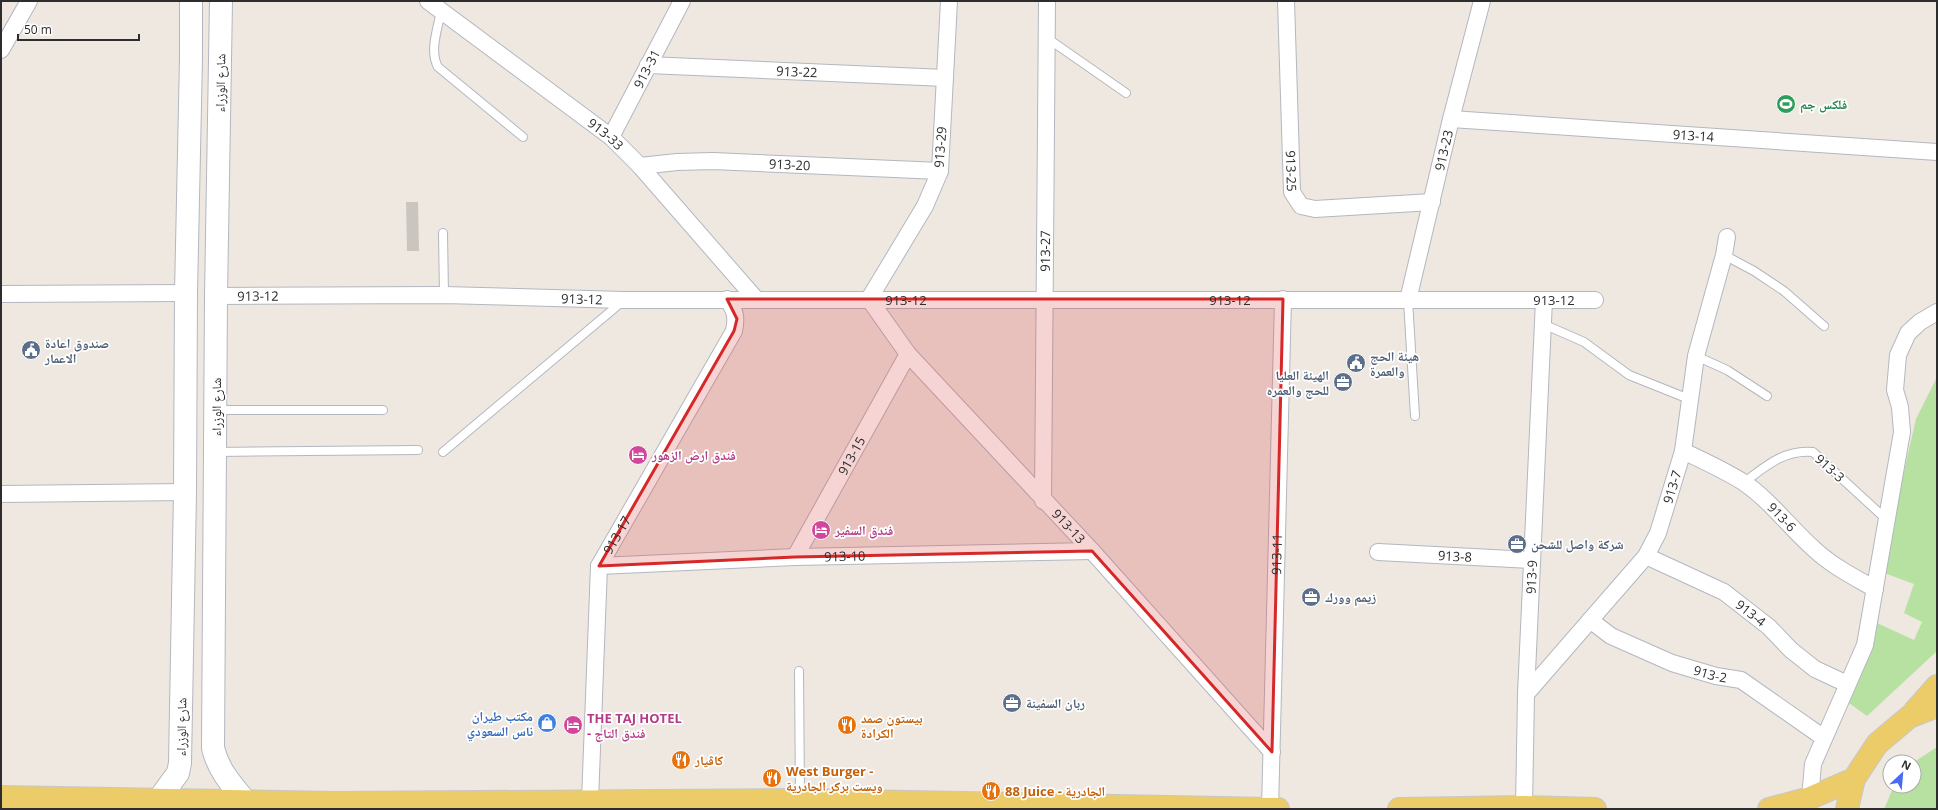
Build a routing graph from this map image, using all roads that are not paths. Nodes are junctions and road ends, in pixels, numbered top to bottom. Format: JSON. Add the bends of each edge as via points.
{"nodes":[{"id":1,"x":29,"y":1,"type":"edge"},
{"id":2,"x":191,"y":1,"type":"edge"},
{"id":3,"x":221,"y":1,"type":"edge"},
{"id":4,"x":428,"y":1,"type":"edge"},
{"id":5,"x":682,"y":1,"type":"edge"},
{"id":6,"x":949,"y":1,"type":"edge"},
{"id":7,"x":1047,"y":1,"type":"edge"},
{"id":8,"x":1286,"y":1,"type":"edge"},
{"id":9,"x":1482,"y":1,"type":"edge"},
{"id":10,"x":441,"y":11,"type":"junction"},
{"id":11,"x":1047,"y":38,"type":"junction"},
{"id":12,"x":1,"y":50,"type":"edge"},
{"id":13,"x":192,"y":58,"type":"junction"},
{"id":14,"x":221,"y":62,"type":"junction"},
{"id":15,"x":648,"y":65,"type":"junction"},
{"id":16,"x":945,"y":78,"type":"junction"},
{"id":17,"x":1126,"y":93,"type":"dead end"},
{"id":18,"x":1450,"y":119,"type":"junction"},
{"id":19,"x":523,"y":137,"type":"dead end"},
{"id":20,"x":611,"y":137,"type":"junction"},
{"id":21,"x":1937,"y":152,"type":"edge"},
{"id":22,"x":640,"y":166,"type":"junction"},
{"id":23,"x":940,"y":171,"type":"junction"},
{"id":24,"x":1432,"y":202,"type":"junction"},
{"id":25,"x":443,"y":233,"type":"dead end"},
{"id":26,"x":1727,"y":237,"type":"dead end"},
{"id":27,"x":1724,"y":255,"type":"junction"},
{"id":28,"x":186,"y":293,"type":"junction"},
{"id":29,"x":1,"y":294,"type":"edge"},
{"id":30,"x":444,"y":295,"type":"junction"},
{"id":31,"x":216,"y":296,"type":"junction"},
{"id":32,"x":755,"y":298,"type":"junction"},
{"id":33,"x":727,"y":299,"type":"junction"},
{"id":34,"x":869,"y":299,"type":"junction"},
{"id":35,"x":1045,"y":299,"type":"junction"},
{"id":36,"x":1282,"y":299,"type":"junction"},
{"id":37,"x":624,"y":300,"type":"junction"},
{"id":38,"x":1408,"y":300,"type":"junction"},
{"id":39,"x":1544,"y":300,"type":"junction"},
{"id":40,"x":1595,"y":300,"type":"dead end"},
{"id":41,"x":1937,"y":312,"type":"edge"},
{"id":42,"x":1543,"y":324,"type":"junction"},
{"id":43,"x":1824,"y":326,"type":"dead end"},
{"id":44,"x":908,"y":354,"type":"junction"},
{"id":45,"x":1696,"y":356,"type":"junction"},
{"id":46,"x":1767,"y":396,"type":"dead end"},
{"id":47,"x":1689,"y":399,"type":"junction"},
{"id":48,"x":216,"y":410,"type":"junction"},
{"id":49,"x":383,"y":410,"type":"dead end"},
{"id":50,"x":1415,"y":416,"type":"dead end"},
{"id":51,"x":184,"y":450,"type":"junction"},
{"id":52,"x":418,"y":450,"type":"dead end"},
{"id":53,"x":216,"y":452,"type":"junction"},
{"id":54,"x":443,"y":452,"type":"dead end"},
{"id":55,"x":1683,"y":452,"type":"junction"},
{"id":56,"x":1743,"y":483,"type":"junction"},
{"id":57,"x":185,"y":492,"type":"junction"},
{"id":58,"x":1,"y":494,"type":"edge"},
{"id":59,"x":1043,"y":501,"type":"junction"},
{"id":60,"x":1887,"y":520,"type":"junction"},
{"id":61,"x":1092,"y":551,"type":"junction"},
{"id":62,"x":1378,"y":552,"type":"dead end"},
{"id":63,"x":1646,"y":556,"type":"junction"},
{"id":64,"x":795,"y":557,"type":"junction"},
{"id":65,"x":1532,"y":560,"type":"junction"},
{"id":66,"x":599,"y":566,"type":"junction"},
{"id":67,"x":1875,"y":589,"type":"junction"},
{"id":68,"x":1590,"y":620,"type":"junction"},
{"id":69,"x":799,"y":672,"type":"dead end"},
{"id":70,"x":1847,"y":684,"type":"junction"},
{"id":71,"x":1937,"y":686,"type":"edge"},
{"id":72,"x":1526,"y":694,"type":"junction"},
{"id":73,"x":1937,"y":706,"type":"edge"},
{"id":74,"x":1909,"y":717,"type":"junction"},
{"id":75,"x":1824,"y":738,"type":"junction"},
{"id":76,"x":1272,"y":752,"type":"junction"},
{"id":77,"x":1854,"y":779,"type":"junction"},
{"id":78,"x":1,"y":797,"type":"edge"},
{"id":79,"x":1810,"y":798,"type":"junction"},
{"id":80,"x":159,"y":799,"type":"junction"},
{"id":81,"x":800,"y":800,"type":"junction"},
{"id":82,"x":590,"y":801,"type":"junction"},
{"id":83,"x":246,"y":802,"type":"junction"},
{"id":84,"x":334,"y":806,"type":"edge"},
{"id":85,"x":1524,"y":807,"type":"junction"},
{"id":86,"x":1270,"y":809,"type":"edge"},
{"id":87,"x":1278,"y":809,"type":"edge"},
{"id":88,"x":1399,"y":809,"type":"edge"},
{"id":89,"x":1595,"y":809,"type":"edge"},
{"id":90,"x":1769,"y":809,"type":"edge"},
{"id":91,"x":1847,"y":809,"type":"edge"}],
"edges":[{"from":1,"to":12,"type":"street"},
{"from":2,"to":13,"type":"street","name":"شارع الوزراء"},
{"from":3,"to":14,"type":"street","name":"شارع الوزراء"},
{"from":4,"to":10,"type":"street","name":"913-33"},
{"from":5,"to":15,"type":"street","name":"913-31"},
{"from":6,"to":16,"type":"street","name":"913-29"},
{"from":7,"to":11,"type":"street","name":"913-27"},
{"from":8,"to":24,"type":"street","name":"913-25","via":[[1292,192],[1300,206],[1315,209]]},
{"from":9,"to":18,"type":"street","name":"913-23"},
{"from":10,"to":19,"type":"lane","via":[[434,52],[434,60],[438,67]]},
{"from":10,"to":20,"type":"street","name":"913-33"},
{"from":11,"to":17,"type":"lane"},
{"from":11,"to":35,"type":"street","name":"913-27"},
{"from":13,"to":14,"type":"street"},
{"from":13,"to":28,"type":"street","name":"شارع الوزراء"},
{"from":14,"to":31,"type":"street","name":"شارع الوزراء"},
{"from":15,"to":16,"type":"street","name":"913-22"},
{"from":15,"to":20,"type":"street","name":"913-31"},
{"from":16,"to":23,"type":"street","name":"913-29"},
{"from":18,"to":21,"type":"street","name":"913-14"},
{"from":18,"to":24,"type":"street","name":"913-23"},
{"from":20,"to":22,"type":"street","name":"913-33"},
{"from":22,"to":23,"type":"street","name":"913-20","via":[[713,161]]},
{"from":22,"to":32,"type":"street","name":"913-33"},
{"from":23,"to":34,"type":"street","name":"913-29","via":[[925,206]]},
{"from":24,"to":38,"type":"street","name":"913-23"},
{"from":25,"to":30,"type":"lane"},
{"from":26,"to":27,"type":"street","name":"913-7"},
{"from":27,"to":43,"type":"lane","via":[[1784,291]]},
{"from":27,"to":45,"type":"street","name":"913-7"},
{"from":28,"to":29,"type":"street"},
{"from":28,"to":51,"type":"street","name":"شارع الوزراء"},
{"from":30,"to":31,"type":"street","name":"913-12"},
{"from":30,"to":37,"type":"street","name":"913-12"},
{"from":31,"to":48,"type":"street","name":"شارع الوزراء"},
{"from":32,"to":33,"type":"street","name":"913-12"},
{"from":32,"to":34,"type":"street","name":"913-12"},
{"from":33,"to":37,"type":"street","name":"913-12"},
{"from":33,"to":66,"type":"street","name":"913-17","via":[[734,309],[737,320],[734,332]]},
{"from":34,"to":35,"type":"street","name":"913-12"},
{"from":34,"to":44,"type":"street","name":"913-13"},
{"from":35,"to":36,"type":"street","name":"913-12"},
{"from":35,"to":59,"type":"street","name":"913-27"},
{"from":36,"to":38,"type":"street","name":"913-12"},
{"from":36,"to":76,"type":"street","name":"913-11"},
{"from":37,"to":54,"type":"lane"},
{"from":38,"to":39,"type":"street","name":"913-12"},
{"from":38,"to":50,"type":"lane"},
{"from":39,"to":40,"type":"street","name":"913-12"},
{"from":39,"to":42,"type":"street","name":"913-9"},
{"from":41,"to":60,"type":"street","via":[[1908,333],[1898,355],[1894,390],[1900,407],[1902,432]]},
{"from":42,"to":47,"type":"lane","via":[[1584,342],[1629,375]]},
{"from":42,"to":65,"type":"street","name":"913-9"},
{"from":44,"to":59,"type":"street","name":"913-13"},
{"from":44,"to":64,"type":"street","name":"913-15"},
{"from":45,"to":46,"type":"lane","via":[[1727,370]]},
{"from":45,"to":47,"type":"street","name":"913-7"},
{"from":47,"to":55,"type":"street","name":"913-7"},
{"from":48,"to":49,"type":"lane"},
{"from":48,"to":53,"type":"street","name":"شارع الوزراء"},
{"from":51,"to":53,"type":"street"},
{"from":51,"to":57,"type":"street","name":"شارع الوزراء"},
{"from":52,"to":53,"type":"lane"},
{"from":53,"to":83,"type":"street","name":"شارع الوزراء","via":[[213,748],[221,771]]},
{"from":55,"to":56,"type":"street","name":"913-6"},
{"from":55,"to":63,"type":"street","name":"913-7","via":[[1658,533]]},
{"from":56,"to":60,"type":"lane","name":"913-3","via":[[1772,462],[1799,451],[1813,452]]},
{"from":56,"to":67,"type":"street","name":"913-6","via":[[1763,498],[1819,554]]},
{"from":57,"to":58,"type":"street"},
{"from":57,"to":80,"type":"street","name":"شارع الوزراء","via":[[180,763],[178,773]]},
{"from":59,"to":61,"type":"street","name":"913-13"},
{"from":60,"to":67,"type":"street"},
{"from":61,"to":64,"type":"street","name":"913-10"},
{"from":61,"to":76,"type":"street","name":"913-13"},
{"from":62,"to":65,"type":"street","name":"913-8"},
{"from":63,"to":68,"type":"street","name":"913-7"},
{"from":63,"to":70,"type":"street","name":"913-4","via":[[1724,592],[1769,626],[1791,650],[1815,669]]},
{"from":64,"to":66,"type":"street","name":"913-10"},
{"from":65,"to":72,"type":"street","name":"913-9"},
{"from":66,"to":82,"type":"street","name":"913-17"},
{"from":67,"to":70,"type":"street","via":[[1865,646]]},
{"from":68,"to":72,"type":"street","name":"913-7"},
{"from":68,"to":75,"type":"street","name":"913-2","via":[[1611,636],[1672,663],[1716,676],[1741,680]]},
{"from":69,"to":81,"type":"lane"},
{"from":70,"to":75,"type":"street"},
{"from":71,"to":74,"type":"main road"},
{"from":72,"to":85,"type":"street","name":"913-9"},
{"from":73,"to":74,"type":"main road"},
{"from":74,"to":77,"type":"main road","via":[[1877,744]]},
{"from":75,"to":79,"type":"street","via":[[1814,764]]},
{"from":76,"to":86,"type":"street","name":"913-11"},
{"from":77,"to":79,"type":"main road"},
{"from":77,"to":91,"type":"main road"},
{"from":78,"to":80,"type":"main road"},
{"from":79,"to":90,"type":"main road"},
{"from":80,"to":83,"type":"main road"},
{"from":81,"to":82,"type":"main road"},
{"from":81,"to":86,"type":"main road"},
{"from":82,"to":84,"type":"main road"},
{"from":83,"to":84,"type":"main road"},
{"from":85,"to":88,"type":"main road"},
{"from":85,"to":89,"type":"main road"},
{"from":86,"to":87,"type":"main road"}]}
